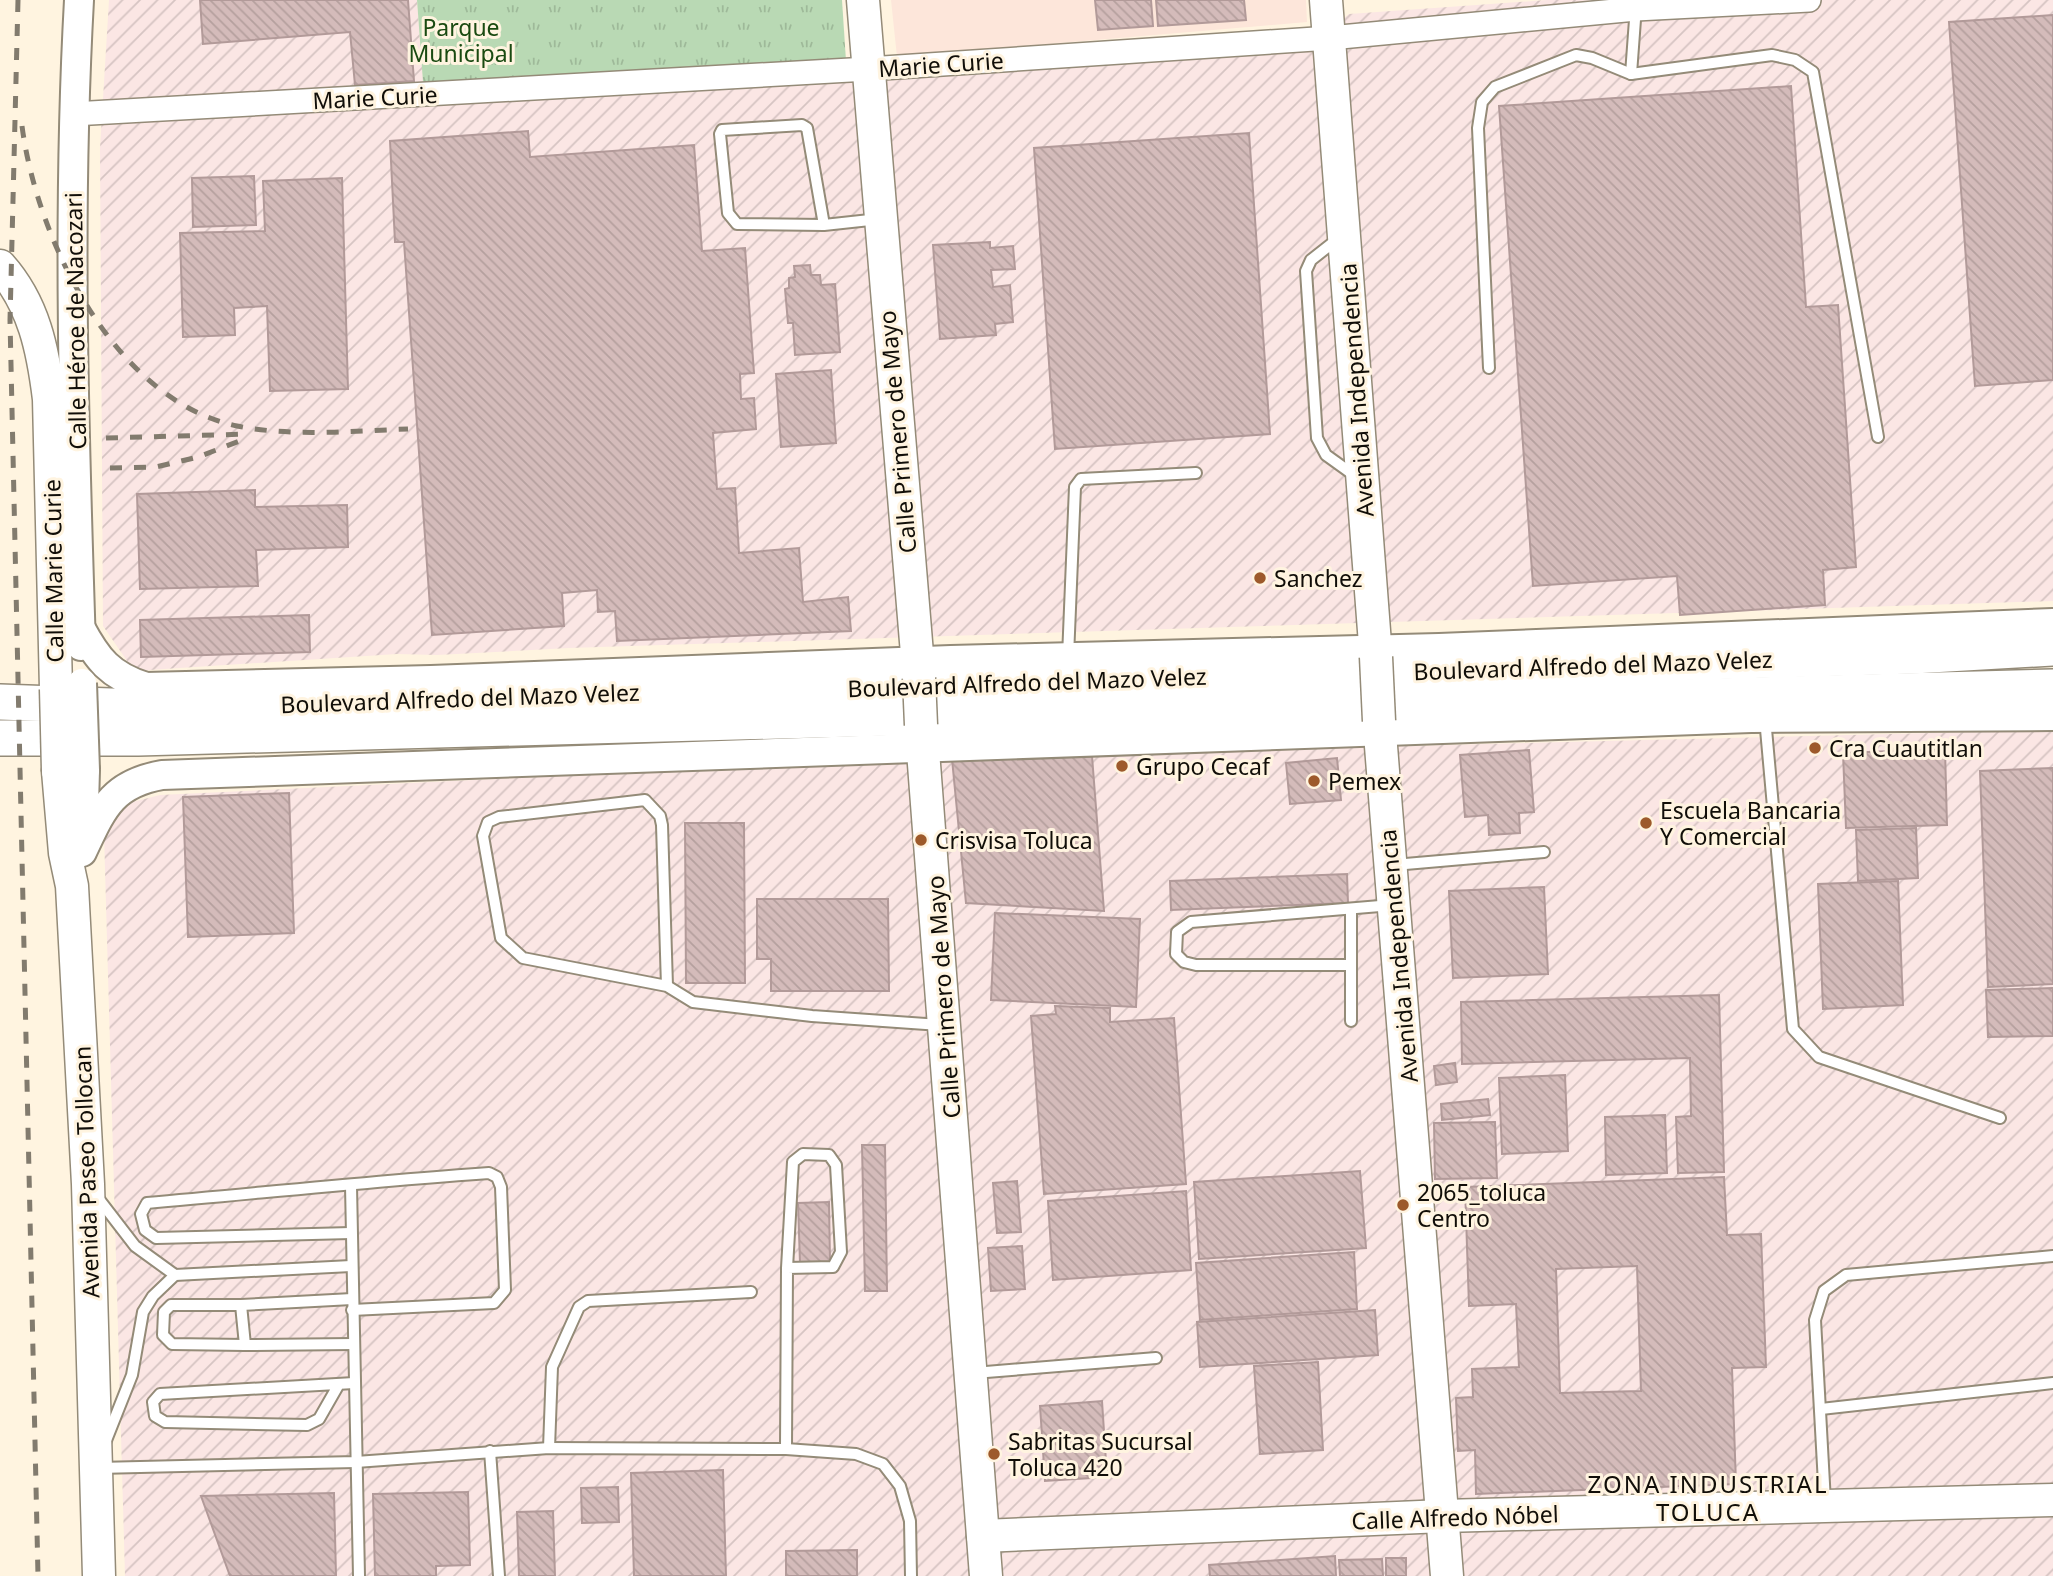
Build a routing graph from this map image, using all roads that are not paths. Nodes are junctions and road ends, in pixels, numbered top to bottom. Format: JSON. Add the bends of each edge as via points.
{"nodes":[{"id":1,"x":79,"y":0,"type":"edge"},
{"id":2,"x":863,"y":0,"type":"edge"},
{"id":3,"x":1326,"y":0,"type":"edge"},
{"id":4,"x":1809,"y":0,"type":"edge"},
{"id":5,"x":1726,"y":2,"type":"edge"},
{"id":6,"x":1696,"y":3,"type":"edge"},
{"id":7,"x":1636,"y":5,"type":"edge"},
{"id":8,"x":1329,"y":38,"type":"junction"},
{"id":9,"x":868,"y":69,"type":"junction"},
{"id":10,"x":1632,"y":74,"type":"junction"},
{"id":11,"x":73,"y":114,"type":"junction"},
{"id":12,"x":880,"y":219,"type":"junction"},
{"id":13,"x":824,"y":225,"type":"junction"},
{"id":14,"x":1344,"y":234,"type":"junction"},
{"id":15,"x":0,"y":266,"type":"edge"},
{"id":16,"x":1489,"y":368,"type":"dead end"},
{"id":17,"x":1878,"y":437,"type":"dead end"},
{"id":18,"x":1196,"y":473,"type":"dead end"},
{"id":19,"x":1363,"y":482,"type":"junction"},
{"id":20,"x":2053,"y":622,"type":"edge"},
{"id":21,"x":80,"y":627,"type":"junction"},
{"id":22,"x":2053,"y":648,"type":"edge"},
{"id":23,"x":1375,"y":652,"type":"junction"},
{"id":24,"x":1069,"y":657,"type":"junction"},
{"id":25,"x":918,"y":670,"type":"junction"},
{"id":26,"x":69,"y":686,"type":"junction"},
{"id":27,"x":2053,"y":687,"type":"edge"},
{"id":28,"x":0,"y":702,"type":"edge"},
{"id":29,"x":2053,"y":716,"type":"edge"},
{"id":30,"x":1765,"y":718,"type":"junction"},
{"id":31,"x":1379,"y":726,"type":"junction"},
{"id":32,"x":923,"y":736,"type":"junction"},
{"id":33,"x":0,"y":738,"type":"edge"},
{"id":34,"x":71,"y":771,"type":"junction"},
{"id":35,"x":82,"y":852,"type":"junction"},
{"id":36,"x":1544,"y":852,"type":"dead end"},
{"id":37,"x":1391,"y":865,"type":"junction"},
{"id":38,"x":72,"y":886,"type":"junction"},
{"id":39,"x":1394,"y":905,"type":"junction"},
{"id":40,"x":1351,"y":909,"type":"junction"},
{"id":41,"x":1350,"y":965,"type":"junction"},
{"id":42,"x":667,"y":986,"type":"junction"},
{"id":43,"x":1351,"y":1021,"type":"dead end"},
{"id":44,"x":946,"y":1026,"type":"junction"},
{"id":45,"x":2000,"y":1118,"type":"dead end"},
{"id":46,"x":88,"y":1184,"type":"junction"},
{"id":47,"x":351,"y":1186,"type":"junction"},
{"id":48,"x":351,"y":1233,"type":"junction"},
{"id":49,"x":2053,"y":1256,"type":"edge"},
{"id":50,"x":351,"y":1266,"type":"junction"},
{"id":51,"x":787,"y":1268,"type":"junction"},
{"id":52,"x":175,"y":1275,"type":"junction"},
{"id":53,"x":751,"y":1292,"type":"dead end"},
{"id":54,"x":241,"y":1305,"type":"junction"},
{"id":55,"x":352,"y":1305,"type":"junction"},
{"id":56,"x":354,"y":1344,"type":"junction"},
{"id":57,"x":245,"y":1345,"type":"junction"},
{"id":58,"x":1156,"y":1358,"type":"dead end"},
{"id":59,"x":970,"y":1373,"type":"junction"},
{"id":60,"x":354,"y":1383,"type":"junction"},
{"id":61,"x":2053,"y":1383,"type":"edge"},
{"id":62,"x":339,"y":1384,"type":"junction"},
{"id":63,"x":1821,"y":1409,"type":"junction"},
{"id":64,"x":549,"y":1448,"type":"junction"},
{"id":65,"x":786,"y":1449,"type":"junction"},
{"id":66,"x":491,"y":1451,"type":"junction"},
{"id":67,"x":356,"y":1462,"type":"junction"},
{"id":68,"x":96,"y":1464,"type":"junction"},
{"id":69,"x":2053,"y":1500,"type":"edge"},
{"id":70,"x":1825,"y":1506,"type":"junction"},
{"id":71,"x":1443,"y":1516,"type":"junction"},
{"id":72,"x":983,"y":1536,"type":"junction"},
{"id":73,"x":99,"y":1576,"type":"edge"},
{"id":74,"x":359,"y":1576,"type":"edge"},
{"id":75,"x":499,"y":1576,"type":"edge"},
{"id":76,"x":911,"y":1576,"type":"edge"},
{"id":77,"x":986,"y":1576,"type":"edge"},
{"id":78,"x":1447,"y":1576,"type":"edge"}],
"edges":[{"from":1,"to":11,"type":"street","name":"Calle Héroe de Nacozari"},
{"from":2,"to":9,"type":"main road","name":"Calle Primero de Mayo"},
{"from":3,"to":8,"type":"main road","name":"Avenida Independencia"},
{"from":4,"to":5,"type":"street","name":"Marie Curie"},
{"from":5,"to":6,"type":"street","name":"Marie Curie"},
{"from":6,"to":7,"type":"street","name":"Marie Curie"},
{"from":7,"to":8,"type":"street","name":"Marie Curie"},
{"from":7,"to":10,"type":"lane"},
{"from":8,"to":9,"type":"street","name":"Marie Curie"},
{"from":8,"to":14,"type":"main road","name":"Avenida Independencia"},
{"from":9,"to":11,"type":"street","name":"Marie Curie"},
{"from":9,"to":12,"type":"main road","name":"Calle Primero de Mayo"},
{"from":10,"to":16,"type":"lane","via":[[1576,55],[1494,87],[1482,102],[1478,128]]},
{"from":10,"to":17,"type":"lane","via":[[1772,55],[1795,60],[1813,72]]},
{"from":11,"to":21,"type":"street","name":"Calle Héroe de Nacozari"},
{"from":12,"to":13,"type":"lane"},
{"from":12,"to":25,"type":"main road","name":"Calle Primero de Mayo"},
{"from":13,"to":13,"type":"lane","via":[[807,128],[722,130],[723,172],[732,220],[737,224]]},
{"from":14,"to":19,"type":"main road","name":"Avenida Independencia"},
{"from":14,"to":19,"type":"lane","via":[[1311,260],[1306,271],[1317,438],[1326,455]]},
{"from":15,"to":26,"type":"main road","name":"Calle Marie Curie","via":[[26,305],[44,358]]},
{"from":18,"to":24,"type":"lane","via":[[1081,479],[1074,487]]},
{"from":19,"to":23,"type":"main road","name":"Avenida Independencia"},
{"from":20,"to":23,"type":"street","name":"Boulevard Alfredo del Mazo Velez"},
{"from":21,"to":25,"type":"street","name":"Boulevard Alfredo del Mazo Velez","via":[[108,670],[146,687]]},
{"from":21,"to":26,"type":"street","name":"Calle Héroe de Nacozari"},
{"from":22,"to":28,"type":"main road","name":"Boulevard Alfredo del Mazo Velez","via":[[1913,656],[152,706]]},
{"from":23,"to":24,"type":"street","name":"Boulevard Alfredo del Mazo Velez"},
{"from":23,"to":31,"type":"main road","name":"Avenida Independencia","bridge":true},
{"from":24,"to":25,"type":"street","name":"Boulevard Alfredo del Mazo Velez","via":[[951,660]]},
{"from":25,"to":32,"type":"main road","name":"Calle Primero de Mayo","bridge":true},
{"from":26,"to":34,"type":"main road","name":"Calle Marie Curie","bridge":true},
{"from":27,"to":33,"type":"main road","name":"Boulevard Alfredo del Mazo Velez"},
{"from":29,"to":30,"type":"street"},
{"from":30,"to":31,"type":"street"},
{"from":30,"to":45,"type":"lane","via":[[1793,1030],[1819,1057]]},
{"from":31,"to":32,"type":"street"},
{"from":31,"to":37,"type":"main road","name":"Avenida Independencia"},
{"from":32,"to":35,"type":"street","via":[[162,775],[136,781],[114,795]]},
{"from":32,"to":44,"type":"main road","name":"Calle Primero de Mayo"},
{"from":34,"to":35,"type":"street","name":"Avenida Paseo Tollocan"},
{"from":34,"to":38,"type":"main road","name":"Calle Marie Curie","via":[[65,853]]},
{"from":35,"to":38,"type":"street","name":"Avenida Paseo Tollocan"},
{"from":36,"to":37,"type":"lane"},
{"from":37,"to":39,"type":"main road","name":"Avenida Independencia"},
{"from":38,"to":46,"type":"main road","name":"Avenida Paseo Tollocan"},
{"from":39,"to":40,"type":"lane"},
{"from":39,"to":71,"type":"main road","name":"Avenida Independencia"},
{"from":40,"to":41,"type":"lane"},
{"from":40,"to":41,"type":"lane","via":[[1191,922],[1177,932],[1176,954],[1196,965]]},
{"from":41,"to":43,"type":"lane"},
{"from":42,"to":42,"type":"lane","via":[[662,825],[655,808],[645,800],[488,822],[483,836],[501,938],[512,950],[523,958]]},
{"from":42,"to":44,"type":"lane","via":[[693,1002]]},
{"from":44,"to":59,"type":"main road","name":"Calle Primero de Mayo"},
{"from":46,"to":52,"type":"lane","via":[[126,1237]]},
{"from":46,"to":68,"type":"main road","name":"Avenida Paseo Tollocan"},
{"from":47,"to":48,"type":"lane"},
{"from":47,"to":48,"type":"lane","via":[[147,1203],[141,1214],[145,1230],[156,1238]]},
{"from":47,"to":55,"type":"lane","via":[[489,1173],[497,1177],[505,1290],[494,1303]]},
{"from":48,"to":50,"type":"lane"},
{"from":49,"to":63,"type":"lane","via":[[1846,1275],[1824,1291],[1815,1320]]},
{"from":50,"to":52,"type":"lane"},
{"from":50,"to":55,"type":"lane"},
{"from":51,"to":51,"type":"lane","via":[[833,1267],[838,1261],[836,1165],[829,1155],[803,1154],[793,1162]]},
{"from":51,"to":65,"type":"lane"},
{"from":52,"to":68,"type":"lane","via":[[143,1312],[126,1396]]},
{"from":53,"to":64,"type":"lane","via":[[588,1301],[579,1307],[552,1367]]},
{"from":54,"to":55,"type":"lane"},
{"from":54,"to":57,"type":"lane"},
{"from":54,"to":57,"type":"lane","via":[[171,1306],[164,1312],[163,1335],[172,1344]]},
{"from":55,"to":56,"type":"lane"},
{"from":56,"to":57,"type":"lane"},
{"from":56,"to":60,"type":"lane"},
{"from":58,"to":59,"type":"lane"},
{"from":59,"to":72,"type":"main road","name":"Calle Primero de Mayo"},
{"from":60,"to":62,"type":"lane"},
{"from":60,"to":67,"type":"lane"},
{"from":61,"to":63,"type":"lane"},
{"from":62,"to":62,"type":"lane","via":[[319,1419],[307,1424],[165,1422],[155,1416],[153,1402],[160,1394]]},
{"from":63,"to":70,"type":"lane"},
{"from":64,"to":65,"type":"lane"},
{"from":64,"to":66,"type":"lane"},
{"from":65,"to":76,"type":"lane","via":[[856,1454],[883,1464],[900,1486],[910,1521]]},
{"from":66,"to":67,"type":"lane"},
{"from":66,"to":75,"type":"lane"},
{"from":67,"to":68,"type":"lane"},
{"from":67,"to":74,"type":"lane"},
{"from":68,"to":73,"type":"main road","name":"Avenida Paseo Tollocan"},
{"from":69,"to":70,"type":"main road","name":"Calle Alfredo Nóbel"},
{"from":70,"to":71,"type":"main road","name":"Calle Alfredo Nóbel"},
{"from":71,"to":72,"type":"main road","name":"Calle Alfredo Nóbel"},
{"from":71,"to":78,"type":"main road","name":"Avenida Independencia"},
{"from":72,"to":77,"type":"main road","name":"Calle Primero de Mayo"}]}
